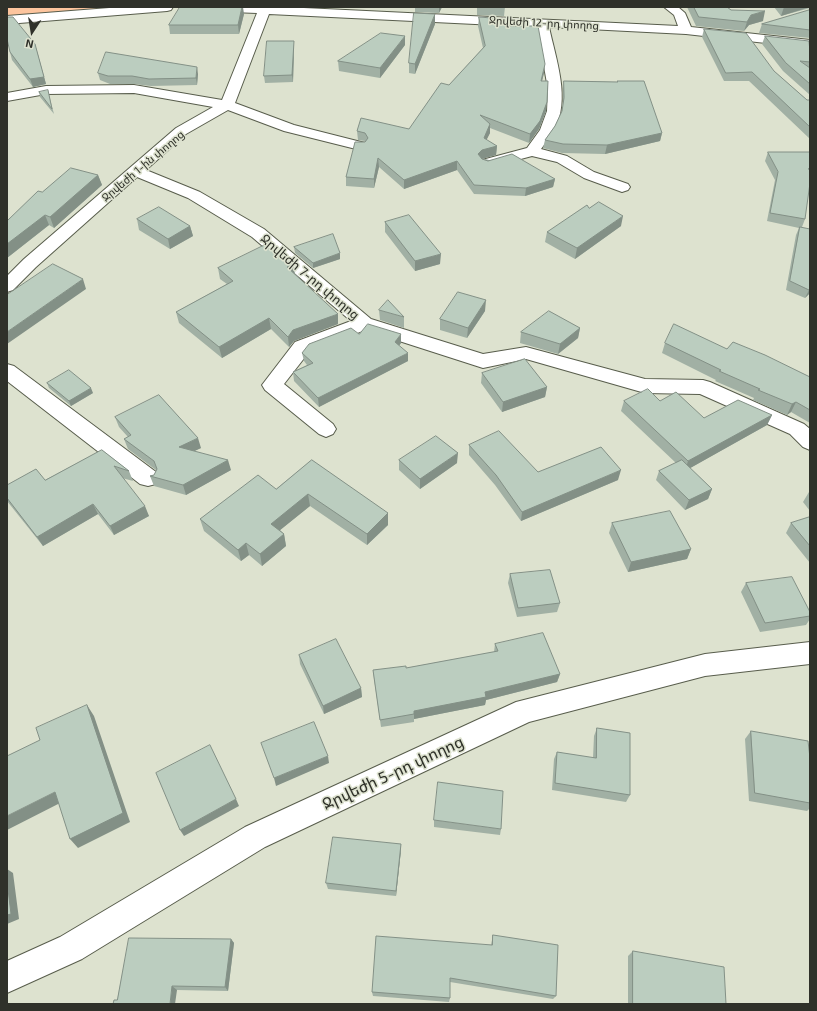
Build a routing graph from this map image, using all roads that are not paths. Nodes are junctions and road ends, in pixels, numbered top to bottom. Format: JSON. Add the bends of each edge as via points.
{"nodes":[{"id":1,"x":167,"y":7,"type":"edge"},
{"id":2,"x":206,"y":7,"type":"edge"},
{"id":3,"x":670,"y":7,"type":"edge"},
{"id":4,"x":77,"y":10,"type":"edge"},
{"id":5,"x":368,"y":10,"type":"edge"},
{"id":6,"x":264,"y":11,"type":"junction"},
{"id":7,"x":7,"y":20,"type":"edge"},
{"id":8,"x":542,"y":22,"type":"junction"},
{"id":9,"x":760,"y":27,"type":"edge"},
{"id":10,"x":686,"y":30,"type":"junction"},
{"id":11,"x":749,"y":38,"type":"junction"},
{"id":12,"x":810,"y":44,"type":"edge"},
{"id":13,"x":758,"y":51,"type":"edge"},
{"id":14,"x":7,"y":97,"type":"edge"},
{"id":15,"x":227,"y":105,"type":"junction"},
{"id":16,"x":360,"y":146,"type":"edge"},
{"id":17,"x":532,"y":151,"type":"junction"},
{"id":18,"x":487,"y":163,"type":"edge"},
{"id":19,"x":135,"y":171,"type":"junction"},
{"id":20,"x":622,"y":187,"type":"dead end"},
{"id":21,"x":7,"y":286,"type":"edge"},
{"id":22,"x":364,"y":323,"type":"junction"},
{"id":23,"x":7,"y":371,"type":"edge"},
{"id":24,"x":326,"y":429,"type":"dead end"},
{"id":25,"x":810,"y":442,"type":"edge"},
{"id":26,"x":148,"y":478,"type":"dead end"},
{"id":27,"x":810,"y":653,"type":"edge"},
{"id":28,"x":7,"y":977,"type":"edge"}],
"edges":[{"from":1,"to":4,"type":"street"},
{"from":2,"to":6,"type":"street","name":"Ջրվեժի 12-րդ փողոց"},
{"from":3,"to":10,"type":"street","via":[[679,13]]},
{"from":4,"to":7,"type":"street"},
{"from":5,"to":6,"type":"street","name":"Ջրվեժի 12-րդ փողոց"},
{"from":5,"to":8,"type":"street","name":"Ջրվեժի 12-րդ փողոց"},
{"from":6,"to":15,"type":"street"},
{"from":8,"to":10,"type":"street","name":"Ջրվեժի 12-րդ փողոց"},
{"from":8,"to":17,"type":"street","via":[[555,89],[554,112],[547,131]]},
{"from":9,"to":11,"type":"street","via":[[753,29]]},
{"from":10,"to":11,"type":"street","name":"Ջրվեժի 12-րդ փողոց"},
{"from":11,"to":12,"type":"street","name":"Ջրվեժի 12-րդ փողոց"},
{"from":11,"to":13,"type":"street"},
{"from":14,"to":15,"type":"street","via":[[46,90],[134,89]]},
{"from":15,"to":16,"type":"street","via":[[289,128]]},
{"from":15,"to":19,"type":"street","name":"Ջրվեժի 1-ին փողոց","via":[[181,131]]},
{"from":17,"to":18,"type":"street"},
{"from":17,"to":20,"type":"street","via":[[562,159],[589,175]]},
{"from":19,"to":21,"type":"street","name":"Ջրվեժի 1-ին փողոց"},
{"from":19,"to":22,"type":"street","name":"Ջրվեժի 7-րդ փողոց","via":[[194,195],[258,233]]},
{"from":22,"to":24,"type":"street","via":[[302,348],[272,385]]},
{"from":22,"to":25,"type":"street","name":"Ջրվեժի 7-րդ փողոց","via":[[483,362],[526,353],[645,386],[703,387],[798,429]]},
{"from":23,"to":26,"type":"street"},
{"from":27,"to":28,"type":"street","name":"Ջրվեժի 5-րդ փողոց","via":[[705,665],[525,711],[255,837],[71,948]]}]}
